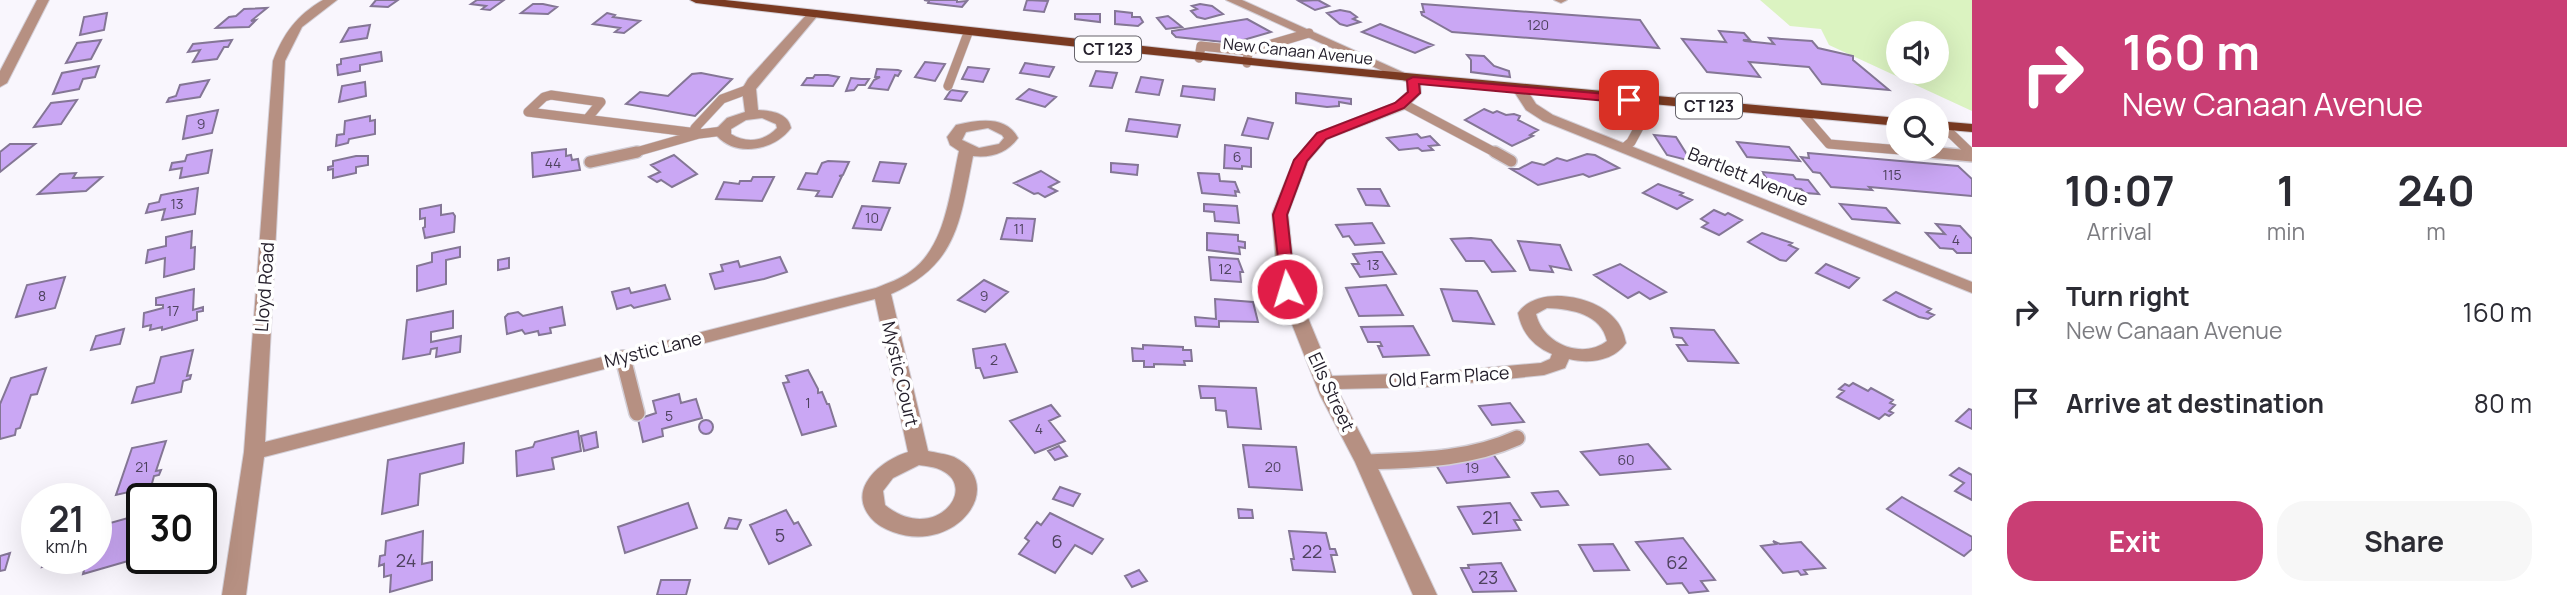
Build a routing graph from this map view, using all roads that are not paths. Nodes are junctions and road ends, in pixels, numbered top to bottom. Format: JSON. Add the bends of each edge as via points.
{"nodes":[{"id":1,"x":43,"y":0,"type":"edge"},
{"id":2,"x":331,"y":0,"type":"edge"},
{"id":3,"x":696,"y":0,"type":"edge"},
{"id":4,"x":1232,"y":0,"type":"edge"},
{"id":5,"x":813,"y":15,"type":"junction"},
{"id":6,"x":968,"y":33,"type":"junction"},
{"id":7,"x":1308,"y":33,"type":"junction"},
{"id":8,"x":1247,"y":57,"type":"junction"},
{"id":9,"x":1413,"y":80,"type":"junction"},
{"id":10,"x":0,"y":83,"type":"edge"},
{"id":11,"x":948,"y":86,"type":"dead end"},
{"id":12,"x":749,"y":89,"type":"junction"},
{"id":13,"x":1520,"y":90,"type":"junction"},
{"id":14,"x":1402,"y":103,"type":"junction"},
{"id":15,"x":752,"y":114,"type":"junction"},
{"id":16,"x":1803,"y":114,"type":"junction"},
{"id":17,"x":587,"y":119,"type":"junction"},
{"id":18,"x":1643,"y":120,"type":"dead end"},
{"id":19,"x":1886,"y":121,"type":"edge"},
{"id":20,"x":1949,"y":127,"type":"edge"},
{"id":21,"x":1972,"y":128,"type":"edge"},
{"id":22,"x":723,"y":131,"type":"junction"},
{"id":23,"x":698,"y":134,"type":"junction"},
{"id":24,"x":1949,"y":134,"type":"edge"},
{"id":25,"x":1624,"y":148,"type":"junction"},
{"id":26,"x":967,"y":150,"type":"dead end"},
{"id":27,"x":1972,"y":155,"type":"edge"},
{"id":28,"x":1511,"y":161,"type":"dead end"},
{"id":29,"x":590,"y":162,"type":"dead end"},
{"id":30,"x":1972,"y":288,"type":"edge"},
{"id":31,"x":882,"y":292,"type":"junction"},
{"id":32,"x":1563,"y":351,"type":"dead end"},
{"id":33,"x":623,"y":358,"type":"junction"},
{"id":34,"x":1325,"y":383,"type":"junction"},
{"id":35,"x":637,"y":412,"type":"dead end"},
{"id":36,"x":1517,"y":438,"type":"dead end"},
{"id":37,"x":254,"y":452,"type":"junction"},
{"id":38,"x":919,"y":457,"type":"dead end"},
{"id":39,"x":1365,"y":462,"type":"junction"},
{"id":40,"x":234,"y":595,"type":"edge"},
{"id":41,"x":1425,"y":595,"type":"edge"}],
"edges":[{"from":1,"to":10,"type":"street"},
{"from":2,"to":37,"type":"street","name":"Lloyd Road","via":[[313,10],[288,35],[279,61]]},
{"from":3,"to":5,"type":"main road","name":"New Canaan Avenue","number":"CT 123"},
{"from":4,"to":7,"type":"street"},
{"from":5,"to":6,"type":"main road","name":"New Canaan Avenue","number":"CT 123"},
{"from":5,"to":12,"type":"street"},
{"from":6,"to":8,"type":"main road","name":"New Canaan Avenue","number":"CT 123","via":[[1199,58]]},
{"from":6,"to":11,"type":"lane"},
{"from":7,"to":8,"type":"lane"},
{"from":7,"to":9,"type":"street"},
{"from":8,"to":9,"type":"main road","name":"New Canaan Avenue","number":"CT 123"},
{"from":9,"to":13,"type":"main road","name":"New Canaan Avenue","number":"CT 123"},
{"from":9,"to":14,"type":"street","via":[[1414,93]]},
{"from":12,"to":15,"type":"street"},
{"from":12,"to":23,"type":"lane","via":[[722,99],[695,128]]},
{"from":13,"to":16,"type":"main road","name":"New Canaan Avenue","number":"CT 123"},
{"from":13,"to":25,"type":"street","name":"Bartlett Avenue","via":[[1531,107],[1548,118]]},
{"from":14,"to":28,"type":"lane"},
{"from":14,"to":34,"type":"street","name":"Ells Street","via":[[1322,136],[1301,160],[1280,215],[1287,289]]},
{"from":15,"to":22,"type":"street","via":[[732,121]]},
{"from":15,"to":22,"type":"street","via":[[780,119],[783,132],[748,145],[729,140]]},
{"from":16,"to":19,"type":"main road","name":"New Canaan Avenue","number":"CT 123"},
{"from":16,"to":27,"type":"lane","via":[[1829,144]]},
{"from":17,"to":17,"type":"lane","via":[[531,113],[528,112],[551,95],[601,102]]},
{"from":17,"to":23,"type":"lane"},
{"from":18,"to":25,"type":"lane"},
{"from":20,"to":21,"type":"main road"},
{"from":22,"to":23,"type":"lane"},
{"from":23,"to":29,"type":"lane"},
{"from":24,"to":27,"type":"lane"},
{"from":25,"to":30,"type":"street","name":"Bartlett Avenue"},
{"from":26,"to":31,"type":"street","name":"Mystic Lane","via":[[946,235],[933,260],[917,276]]},
{"from":31,"to":33,"type":"street","name":"Mystic Lane"},
{"from":31,"to":38,"type":"street","name":"Mystic Court"},
{"from":32,"to":34,"type":"street","name":"Old Farm Place","via":[[1558,363],[1544,369],[1429,380]]},
{"from":33,"to":35,"type":"lane"},
{"from":33,"to":37,"type":"street","name":"Mystic Lane"},
{"from":34,"to":39,"type":"street","name":"Ells Street"},
{"from":36,"to":39,"type":"lane","via":[[1474,453]]},
{"from":37,"to":40,"type":"street","name":"Lloyd Road"},
{"from":39,"to":41,"type":"street","name":"Ells Street"}]}
